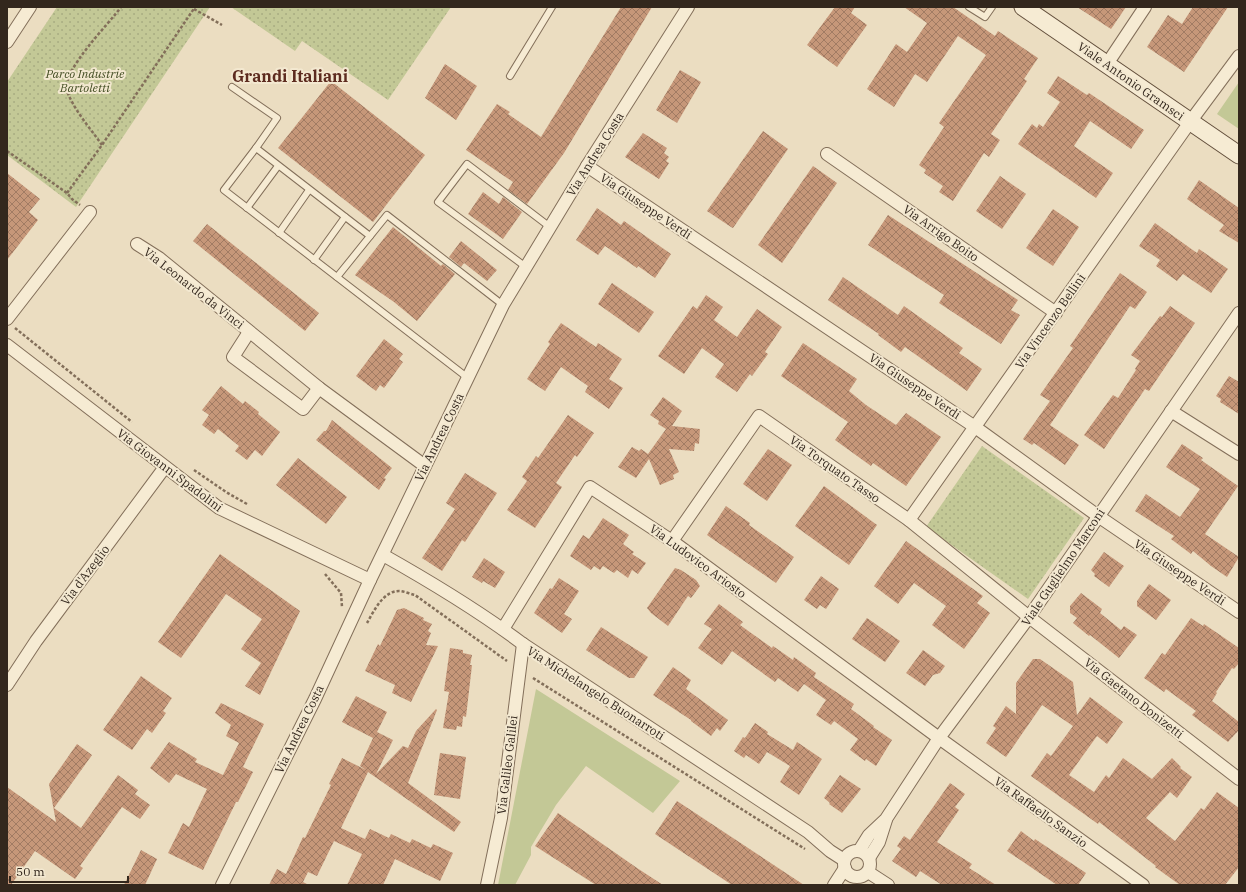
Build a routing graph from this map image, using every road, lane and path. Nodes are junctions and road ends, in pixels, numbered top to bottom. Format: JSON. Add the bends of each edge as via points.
{"nodes":[{"id":1,"x":30,"y":7,"type":"edge"},
{"id":2,"x":121,"y":7,"type":"edge"},
{"id":3,"x":552,"y":7,"type":"edge"},
{"id":4,"x":688,"y":7,"type":"edge"},
{"id":5,"x":969,"y":7,"type":"edge"},
{"id":6,"x":992,"y":7,"type":"edge"},
{"id":7,"x":1022,"y":7,"type":"edge"},
{"id":8,"x":1145,"y":7,"type":"edge"},
{"id":9,"x":195,"y":8,"type":"edge"},
{"id":10,"x":222,"y":25,"type":"dead end"},
{"id":11,"x":7,"y":42,"type":"edge"},
{"id":12,"x":1239,"y":56,"type":"edge"},
{"id":13,"x":1107,"y":64,"type":"junction"},
{"id":14,"x":510,"y":76,"type":"dead end"},
{"id":15,"x":232,"y":87,"type":"dead end"},
{"id":16,"x":1190,"y":122,"type":"junction"},
{"id":17,"x":102,"y":145,"type":"junction"},
{"id":18,"x":256,"y":148,"type":"junction"},
{"id":19,"x":7,"y":151,"type":"edge"},
{"id":20,"x":827,"y":154,"type":"dead end"},
{"id":21,"x":1239,"y":155,"type":"edge"},
{"id":22,"x":278,"y":166,"type":"junction"},
{"id":23,"x":587,"y":166,"type":"junction"},
{"id":24,"x":309,"y":190,"type":"junction"},
{"id":25,"x":67,"y":193,"type":"junction"},
{"id":26,"x":247,"y":208,"type":"junction"},
{"id":27,"x":90,"y":212,"type":"joint"},
{"id":28,"x":345,"y":217,"type":"junction"},
{"id":29,"x":550,"y":227,"type":"junction"},
{"id":30,"x":279,"y":232,"type":"junction"},
{"id":31,"x":370,"y":236,"type":"junction"},
{"id":32,"x":137,"y":244,"type":"dead end"},
{"id":33,"x":314,"y":260,"type":"junction"},
{"id":34,"x":526,"y":267,"type":"junction"},
{"id":35,"x":337,"y":277,"type":"junction"},
{"id":36,"x":503,"y":305,"type":"junction"},
{"id":37,"x":1056,"y":313,"type":"junction"},
{"id":38,"x":1239,"y":313,"type":"edge"},
{"id":39,"x":7,"y":319,"type":"edge"},
{"id":40,"x":250,"y":332,"type":"junction"},
{"id":41,"x":7,"y":345,"type":"edge"},
{"id":42,"x":468,"y":378,"type":"junction"},
{"id":43,"x":319,"y":388,"type":"junction"},
{"id":44,"x":1171,"y":410,"type":"junction"},
{"id":45,"x":975,"y":427,"type":"junction"},
{"id":46,"x":1239,"y":454,"type":"edge"},
{"id":47,"x":425,"y":466,"type":"junction"},
{"id":48,"x":165,"y":467,"type":"junction"},
{"id":49,"x":1098,"y":516,"type":"junction"},
{"id":50,"x":910,"y":520,"type":"junction"},
{"id":51,"x":672,"y":541,"type":"junction"},
{"id":52,"x":383,"y":555,"type":"junction"},
{"id":53,"x":322,"y":572,"type":"dead end"},
{"id":54,"x":370,"y":580,"type":"junction"},
{"id":55,"x":1239,"y":612,"type":"edge"},
{"id":56,"x":1029,"y":617,"type":"junction"},
{"id":57,"x":350,"y":621,"type":"junction"},
{"id":58,"x":503,"y":629,"type":"junction"},
{"id":59,"x":523,"y":644,"type":"junction"},
{"id":60,"x":519,"y":670,"type":"junction"},
{"id":61,"x":7,"y":685,"type":"edge"},
{"id":62,"x":939,"y":738,"type":"junction"},
{"id":63,"x":1239,"y":779,"type":"edge"},
{"id":64,"x":886,"y":819,"type":"junction"},
{"id":65,"x":809,"y":852,"type":"dead end"},
{"id":66,"x":849,"y":858,"type":"junction"},
{"id":67,"x":869,"y":858,"type":"junction"},
{"id":68,"x":868,"y":872,"type":"junction"},
{"id":69,"x":851,"y":881,"type":"edge"},
{"id":70,"x":222,"y":885,"type":"edge"},
{"id":71,"x":488,"y":885,"type":"edge"},
{"id":72,"x":834,"y":885,"type":"edge"},
{"id":73,"x":888,"y":885,"type":"edge"},
{"id":74,"x":1144,"y":885,"type":"edge"}],
"edges":[{"from":1,"to":11,"type":"street"},
{"from":2,"to":17,"type":"path","via":[[80,56],[66,82],[76,108]]},
{"from":3,"to":14,"type":"lane"},
{"from":4,"to":23,"type":"street","name":"Via Andrea Costa"},
{"from":5,"to":6,"type":"lane","via":[[985,17]]},
{"from":7,"to":13,"type":"main road","name":"Viale Antonio Gramsci"},
{"from":8,"to":13,"type":"street"},
{"from":9,"to":10,"type":"path"},
{"from":9,"to":17,"type":"path"},
{"from":12,"to":16,"type":"street","name":"Via Vincenzo Bellini"},
{"from":13,"to":16,"type":"main road","name":"Viale Antonio Gramsci"},
{"from":15,"to":18,"type":"lane","via":[[277,118]]},
{"from":16,"to":21,"type":"main road","name":"Viale Antonio Gramsci"},
{"from":16,"to":37,"type":"street","name":"Via Vincenzo Bellini"},
{"from":17,"to":25,"type":"path"},
{"from":18,"to":22,"type":"lane"},
{"from":18,"to":26,"type":"lane","via":[[224,190]]},
{"from":19,"to":25,"type":"path"},
{"from":20,"to":37,"type":"street","name":"Via Arrigo Boito"},
{"from":22,"to":24,"type":"lane"},
{"from":22,"to":26,"type":"lane"},
{"from":23,"to":29,"type":"street","name":"Via Andrea Costa"},
{"from":23,"to":45,"type":"street","name":"Via Giuseppe Verdi"},
{"from":24,"to":28,"type":"lane"},
{"from":24,"to":30,"type":"lane"},
{"from":25,"to":27,"type":"path"},
{"from":26,"to":30,"type":"lane"},
{"from":27,"to":39,"type":"street"},
{"from":28,"to":31,"type":"lane"},
{"from":28,"to":33,"type":"lane"},
{"from":29,"to":34,"type":"street","name":"Via Andrea Costa"},
{"from":29,"to":34,"type":"lane","via":[[467,164],[438,202]]},
{"from":30,"to":33,"type":"lane"},
{"from":31,"to":35,"type":"lane"},
{"from":31,"to":36,"type":"lane","via":[[387,215]]},
{"from":32,"to":40,"type":"street","name":"Via Leonardo da Vinci","via":[[159,258]]},
{"from":33,"to":35,"type":"lane"},
{"from":34,"to":36,"type":"street","name":"Via Andrea Costa"},
{"from":35,"to":42,"type":"lane"},
{"from":36,"to":42,"type":"street","name":"Via Andrea Costa"},
{"from":37,"to":45,"type":"street","name":"Via Vincenzo Bellini"},
{"from":38,"to":44,"type":"street","name":"Viale Guglielmo Marconi"},
{"from":40,"to":43,"type":"street","name":"Via Leonardo da Vinci"},
{"from":40,"to":43,"type":"street","name":"Via Leonardo da Vinci","via":[[233,357],[303,410]]},
{"from":41,"to":48,"type":"street","name":"Via Giovanni Spadolini"},
{"from":42,"to":47,"type":"street","name":"Via Andrea Costa"},
{"from":43,"to":47,"type":"street","name":"Via Leonardo da Vinci"},
{"from":44,"to":46,"type":"street"},
{"from":44,"to":49,"type":"street","name":"Viale Guglielmo Marconi"},
{"from":45,"to":49,"type":"street","name":"Via Giuseppe Verdi"},
{"from":45,"to":50,"type":"street","name":"Via Vincenzo Bellini"},
{"from":47,"to":52,"type":"street","name":"Via Andrea Costa"},
{"from":48,"to":54,"type":"street","name":"Via Giovanni Spadolini","via":[[219,508]]},
{"from":48,"to":61,"type":"street","name":"Via d'Azeglio"},
{"from":49,"to":55,"type":"street","name":"Via Giuseppe Verdi"},
{"from":49,"to":56,"type":"street","name":"Viale Guglielmo Marconi"},
{"from":50,"to":51,"type":"street","name":"Via Torquato Tasso","via":[[759,416]]},
{"from":50,"to":56,"type":"street","name":"Via Torquato Tasso"},
{"from":51,"to":58,"type":"street","name":"Via Ludovico Ariosto","via":[[590,487]]},
{"from":51,"to":62,"type":"street","name":"Via Ludovico Ariosto"},
{"from":52,"to":54,"type":"street","name":"Via Andrea Costa"},
{"from":52,"to":58,"type":"street","name":"Via Michelangelo Buonarroti"},
{"from":53,"to":57,"type":"path","via":[[341,593],[342,616]]},
{"from":54,"to":57,"type":"street","name":"Via Andrea Costa"},
{"from":56,"to":62,"type":"street","name":"Viale Guglielmo Marconi"},
{"from":56,"to":63,"type":"street","name":"Via Gaetano Donizetti"},
{"from":57,"to":60,"type":"path","via":[[364,628],[381,600],[389,594],[398,591],[415,595]]},
{"from":57,"to":70,"type":"street","name":"Via Andrea Costa","via":[[315,698]]},
{"from":58,"to":59,"type":"street","name":"Via Michelangelo Buonarroti"},
{"from":59,"to":60,"type":"street","name":"Via Galileo Galilei"},
{"from":59,"to":66,"type":"street","name":"Via Michelangelo Buonarroti","via":[[808,832],[830,851]]},
{"from":60,"to":65,"type":"path"},
{"from":60,"to":71,"type":"street","name":"Via Galileo Galilei","via":[[501,818]]},
{"from":62,"to":64,"type":"street","name":"Viale Guglielmo Marconi"},
{"from":62,"to":74,"type":"street","name":"Via Raffaello Sanzio"},
{"from":64,"to":66,"type":"street","name":"Viale Guglielmo Marconi"},
{"from":64,"to":67,"type":"street","name":"Viale Guglielmo Marconi","via":[[880,842]]},
{"from":66,"to":67,"type":"street","via":[[865,853]]},
{"from":66,"to":69,"type":"street","via":[[847,873]]},
{"from":66,"to":72,"type":"street","name":"Viale Guglielmo Marconi"},
{"from":67,"to":68,"type":"street","via":[[871,865]]},
{"from":68,"to":69,"type":"street"},
{"from":68,"to":73,"type":"street"}]}
